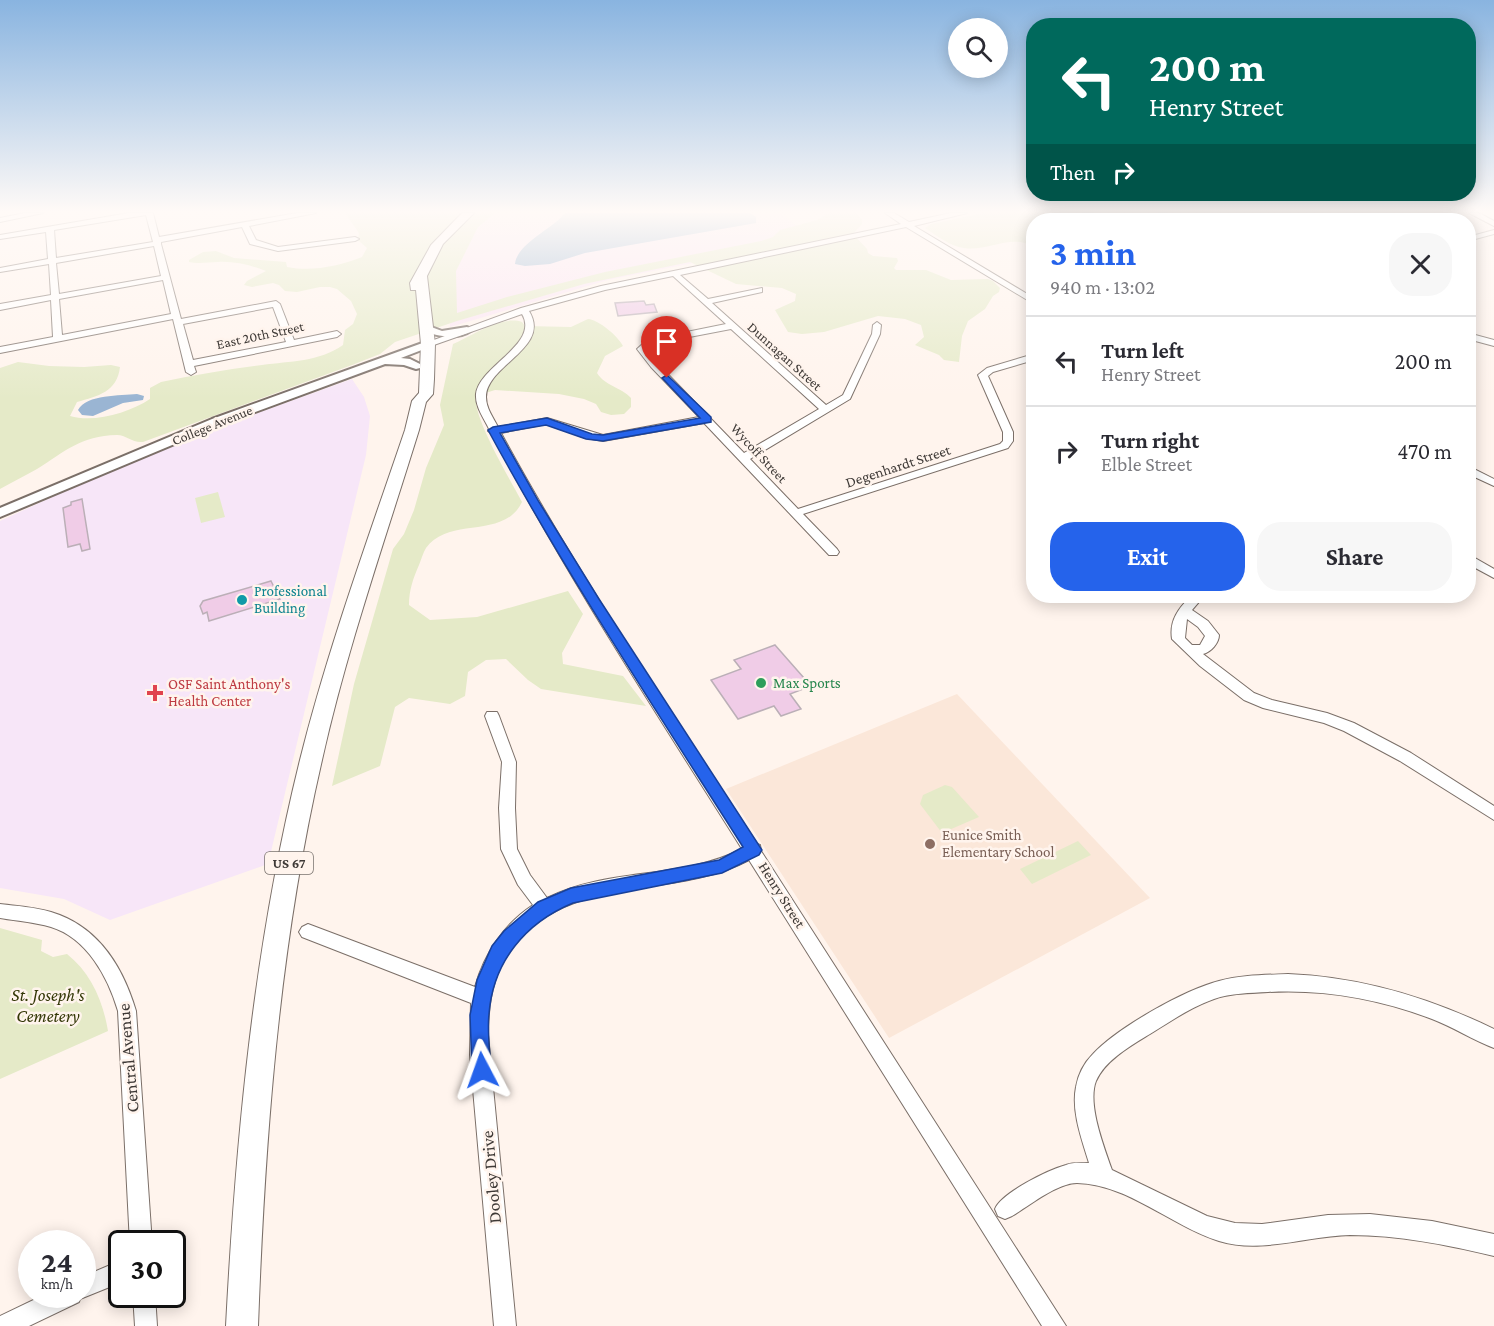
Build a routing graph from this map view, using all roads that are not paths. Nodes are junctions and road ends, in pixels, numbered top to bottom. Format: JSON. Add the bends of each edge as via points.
{"nodes":[{"id":1,"x":54,"y":275,"type":"edge"},
{"id":2,"x":665,"y":275,"type":"edge"},
{"id":3,"x":676,"y":275,"type":"edge"},
{"id":4,"x":989,"y":275,"type":"edge"},
{"id":5,"x":167,"y":277,"type":"joint"},
{"id":6,"x":421,"y":277,"type":"joint"},
{"id":7,"x":759,"y":290,"type":"dead end"},
{"id":8,"x":56,"y":297,"type":"junction"},
{"id":9,"x":1026,"y":297,"type":"edge"},
{"id":10,"x":706,"y":302,"type":"junction"},
{"id":11,"x":0,"y":307,"type":"edge"},
{"id":12,"x":524,"y":310,"type":"junction"},
{"id":13,"x":178,"y":319,"type":"junction"},
{"id":14,"x":877,"y":325,"type":"dead end"},
{"id":15,"x":731,"y":326,"type":"junction"},
{"id":16,"x":426,"y":328,"type":"junction"},
{"id":17,"x":467,"y":330,"type":"junction"},
{"id":18,"x":337,"y":334,"type":"dead end"},
{"id":19,"x":1476,"y":338,"type":"edge"},
{"id":20,"x":58,"y":339,"type":"junction"},
{"id":21,"x":291,"y":343,"type":"junction"},
{"id":22,"x":1494,"y":343,"type":"edge"},
{"id":23,"x":422,"y":346,"type":"junction"},
{"id":24,"x":0,"y":350,"type":"edge"},
{"id":25,"x":1026,"y":359,"type":"edge"},
{"id":26,"x":370,"y":364,"type":"junction"},
{"id":27,"x":416,"y":366,"type":"junction"},
{"id":28,"x":419,"y":401,"type":"junction"},
{"id":29,"x":826,"y":410,"type":"junction"},
{"id":30,"x":707,"y":419,"type":"junction"},
{"id":31,"x":493,"y":430,"type":"junction"},
{"id":32,"x":744,"y":458,"type":"junction"},
{"id":33,"x":1476,"y":473,"type":"edge"},
{"id":34,"x":1494,"y":483,"type":"edge"},
{"id":35,"x":0,"y":513,"type":"edge"},
{"id":36,"x":796,"y":513,"type":"junction"},
{"id":37,"x":832,"y":552,"type":"dead end"},
{"id":38,"x":1476,"y":563,"type":"edge"},
{"id":39,"x":1494,"y":574,"type":"edge"},
{"id":40,"x":1191,"y":603,"type":"edge"},
{"id":41,"x":1184,"y":611,"type":"junction"},
{"id":42,"x":1189,"y":649,"type":"junction"},
{"id":43,"x":492,"y":716,"type":"dead end"},
{"id":44,"x":1494,"y":814,"type":"edge"},
{"id":45,"x":754,"y":850,"type":"junction"},
{"id":46,"x":544,"y":907,"type":"junction"},
{"id":47,"x":0,"y":911,"type":"edge"},
{"id":48,"x":308,"y":932,"type":"dead end"},
{"id":49,"x":482,"y":998,"type":"junction"},
{"id":50,"x":1494,"y":1039,"type":"edge"},
{"id":51,"x":1104,"y":1177,"type":"junction"},
{"id":52,"x":1005,"y":1209,"type":"dead end"},
{"id":53,"x":140,"y":1230,"type":"edge"},
{"id":54,"x":1494,"y":1245,"type":"edge"},
{"id":55,"x":42,"y":1308,"type":"edge"},
{"id":56,"x":145,"y":1308,"type":"edge"},
{"id":57,"x":4,"y":1326,"type":"edge"},
{"id":58,"x":146,"y":1326,"type":"edge"},
{"id":59,"x":242,"y":1326,"type":"edge"},
{"id":60,"x":505,"y":1326,"type":"edge"},
{"id":61,"x":1055,"y":1326,"type":"edge"}],
"edges":[{"from":1,"to":8,"type":"street"},
{"from":2,"to":12,"type":"street"},
{"from":3,"to":10,"type":"street","name":"Dunnagan Street"},
{"from":4,"to":9,"type":"street"},
{"from":5,"to":8,"type":"street"},
{"from":5,"to":13,"type":"street"},
{"from":6,"to":16,"type":"highway","number":"US 67"},
{"from":6,"to":23,"type":"highway","number":"US 67","via":[[416,283]]},
{"from":7,"to":10,"type":"street"},
{"from":8,"to":11,"type":"street"},
{"from":8,"to":20,"type":"street"},
{"from":10,"to":15,"type":"street","name":"Dunnagan Street"},
{"from":12,"to":17,"type":"street"},
{"from":12,"to":31,"type":"street","name":"Henry Street","via":[[530,320],[528,337],[482,389],[483,408]]},
{"from":13,"to":20,"type":"street"},
{"from":13,"to":21,"type":"street","via":[[276,304]]},
{"from":13,"to":21,"type":"street","name":"East 20th Street","via":[[190,368]]},
{"from":14,"to":29,"type":"street","via":[[850,393]]},
{"from":15,"to":29,"type":"street","name":"Dunnagan Street"},
{"from":15,"to":30,"type":"street","name":"Wycoff Street","via":[[643,346],[654,365]]},
{"from":16,"to":17,"type":"main road","via":[[441,334]]},
{"from":16,"to":23,"type":"highway","number":"US 67"},
{"from":17,"to":23,"type":"street"},
{"from":18,"to":21,"type":"street","name":"East 20th Street"},
{"from":19,"to":22,"type":"street"},
{"from":20,"to":24,"type":"street"},
{"from":23,"to":26,"type":"main road","name":"College Avenue"},
{"from":23,"to":27,"type":"highway","number":"US 67"},
{"from":23,"to":28,"type":"highway","number":"US 67","via":[[426,394]]},
{"from":25,"to":36,"type":"street","name":"Degenhardt Street","via":[[990,370],[982,377],[1006,427],[1007,443],[991,452]]},
{"from":26,"to":27,"type":"main road","via":[[399,360]]},
{"from":26,"to":35,"type":"main road","name":"College Avenue","via":[[216,422]]},
{"from":27,"to":28,"type":"highway","number":"US 67","via":[[415,395]]},
{"from":28,"to":59,"type":"highway","number":"US 67","via":[[329,693],[285,883],[258,1075]]},
{"from":29,"to":32,"type":"street"},
{"from":30,"to":31,"type":"street","via":[[603,438],[547,421]]},
{"from":30,"to":32,"type":"street","name":"Wycoff Street"},
{"from":31,"to":45,"type":"street","name":"Henry Street","via":[[593,601]]},
{"from":32,"to":36,"type":"street","name":"Wycoff Street"},
{"from":33,"to":34,"type":"street"},
{"from":36,"to":37,"type":"street","name":"Wycoff Street"},
{"from":38,"to":39,"type":"street"},
{"from":40,"to":41,"type":"street"},
{"from":41,"to":42,"type":"street","via":[[1177,632]]},
{"from":41,"to":42,"type":"street","via":[[1212,635],[1203,650]]},
{"from":42,"to":44,"type":"street","via":[[1246,696],[1347,726],[1422,766]]},
{"from":43,"to":46,"type":"street","via":[[509,762],[509,849],[524,880]]},
{"from":45,"to":46,"type":"street","name":"Dooley Drive","via":[[722,866],[571,896]]},
{"from":45,"to":61,"type":"street","name":"Henry Street"},
{"from":46,"to":49,"type":"street","name":"Dooley Drive","via":[[498,952]]},
{"from":47,"to":53,"type":"street","name":"Central Avenue","via":[[36,916],[65,926],[91,945],[119,983],[127,1011]]},
{"from":48,"to":49,"type":"street"},
{"from":49,"to":60,"type":"street","name":"Dooley Drive","via":[[480,1049]]},
{"from":50,"to":51,"type":"street","via":[[1400,1000],[1331,985],[1272,982],[1212,992],[1176,1009],[1112,1049],[1088,1078],[1085,1090],[1090,1128]]},
{"from":51,"to":52,"type":"street","via":[[1072,1173]]},
{"from":51,"to":54,"type":"street","via":[[1189,1219],[1243,1236],[1368,1224],[1407,1226]]},
{"from":55,"to":57,"type":"street"},
{"from":56,"to":58,"type":"street"}]}
